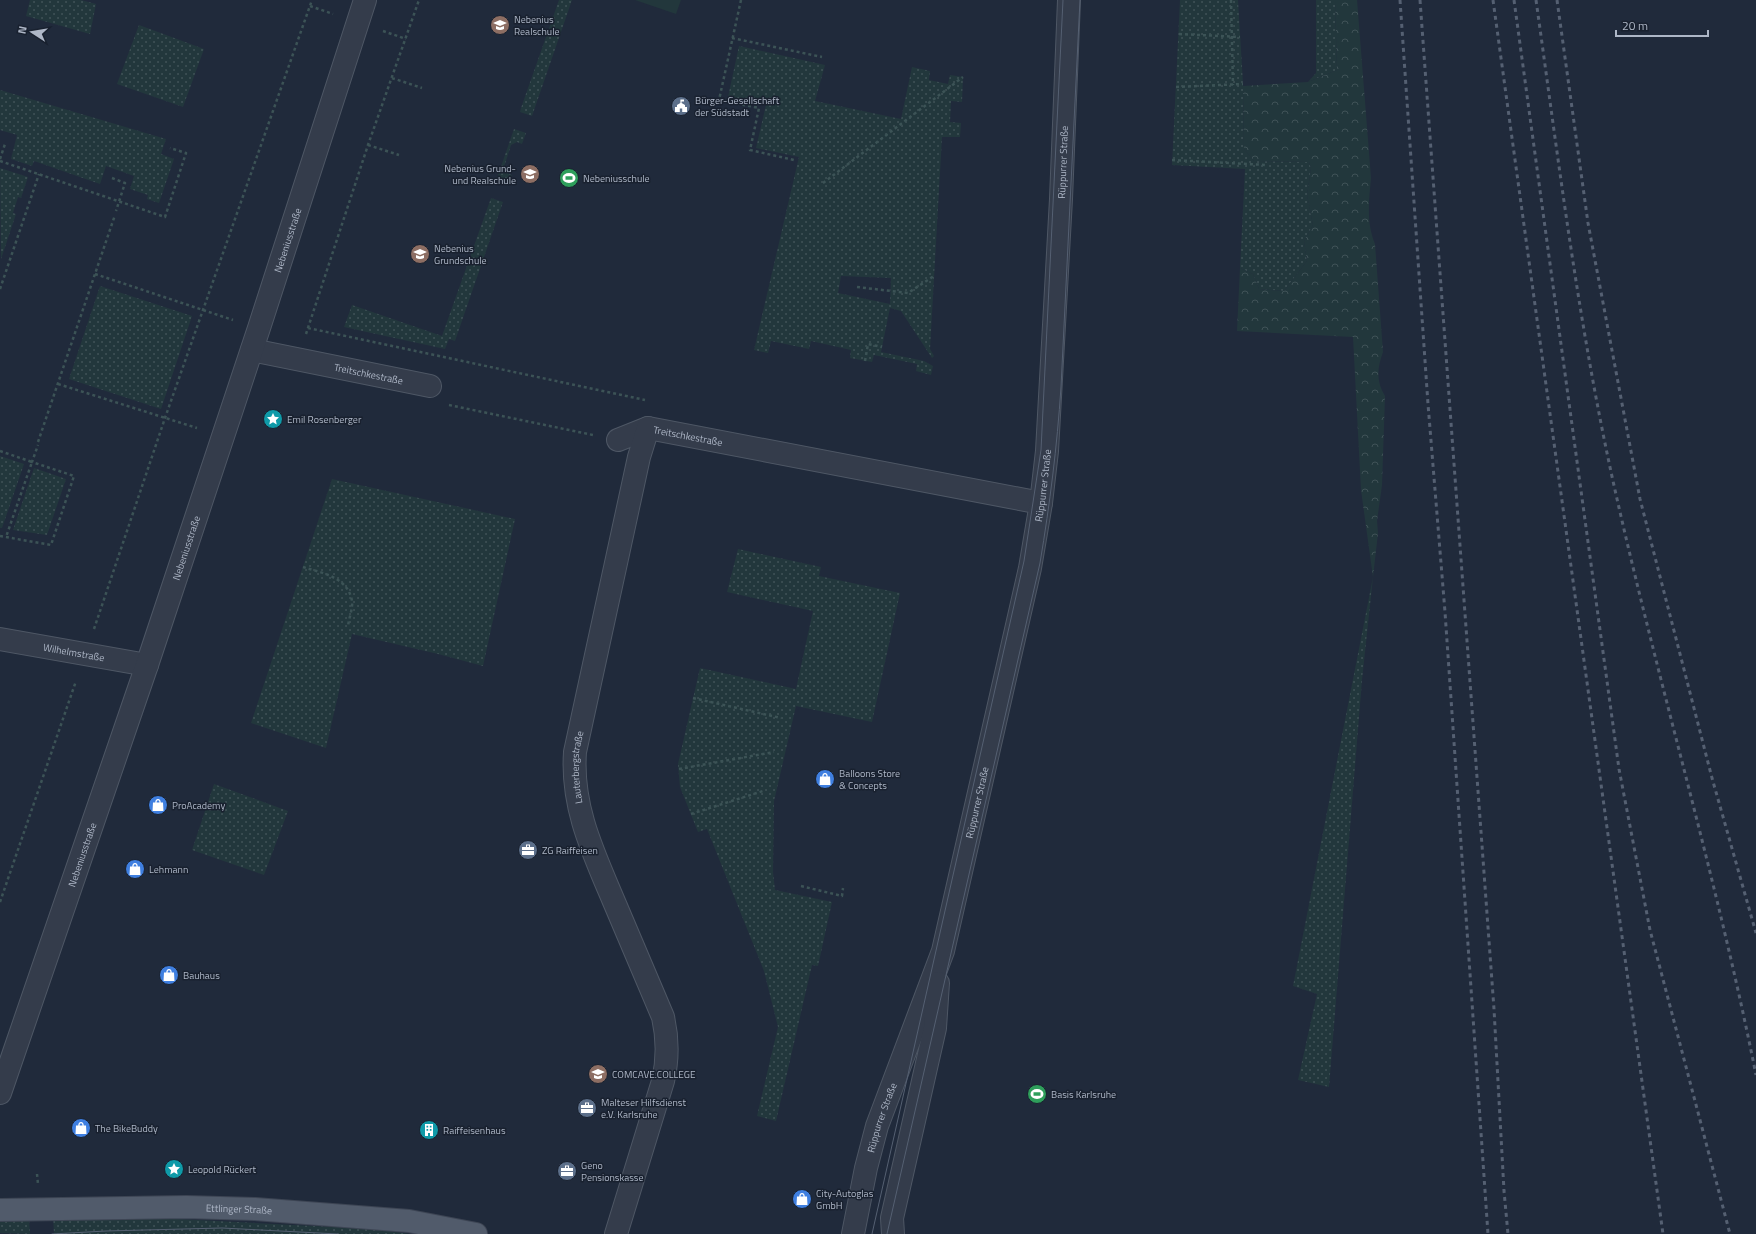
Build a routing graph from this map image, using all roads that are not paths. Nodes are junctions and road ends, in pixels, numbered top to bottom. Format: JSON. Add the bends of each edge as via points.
{"nodes":[{"id":1,"x":365,"y":0,"type":"edge"},
{"id":2,"x":1069,"y":0,"type":"edge"},
{"id":3,"x":252,"y":350,"type":"junction"},
{"id":4,"x":430,"y":386,"type":"road end"},
{"id":5,"x":648,"y":428,"type":"junction"},
{"id":6,"x":618,"y":440,"type":"road end"},
{"id":7,"x":1041,"y":503,"type":"junction"},
{"id":8,"x":0,"y":639,"type":"edge"},
{"id":9,"x":147,"y":665,"type":"junction"},
{"id":10,"x":940,"y":960,"type":"junction"},
{"id":11,"x":0,"y":1093,"type":"edge"},
{"id":12,"x":0,"y":1210,"type":"edge"},
{"id":13,"x":892,"y":1226,"type":"edge"},
{"id":14,"x":476,"y":1234,"type":"edge"},
{"id":15,"x":616,"y":1234,"type":"edge"},
{"id":16,"x":853,"y":1234,"type":"edge"}],
"edges":[{"from":1,"to":3,"type":"street","name":"Nebeniusstraße"},
{"from":2,"to":7,"type":"street","name":"Rüppurrer Straße","via":[[1051,388]]},
{"from":3,"to":4,"type":"street","name":"Treitschkestraße"},
{"from":3,"to":9,"type":"street","name":"Nebeniusstraße"},
{"from":5,"to":6,"type":"street","name":"Treitschkestraße"},
{"from":5,"to":7,"type":"street","name":"Treitschkestraße"},
{"from":5,"to":15,"type":"street","name":"Lauterbergstraße","via":[[575,752],[574,767],[574,784],[586,836],[663,1017],[666,1031],[667,1063],[663,1081]]},
{"from":7,"to":10,"type":"street","name":"Rüppurrer Straße","via":[[1027,582]]},
{"from":8,"to":9,"type":"street","name":"Wilhelmstraße"},
{"from":9,"to":11,"type":"street","name":"Nebeniusstraße"},
{"from":10,"to":13,"type":"street","name":"Rüppurrer Straße","via":[[935,1028]]},
{"from":10,"to":16,"type":"street","name":"Rüppurrer Straße","via":[[877,1126]]},
{"from":12,"to":14,"type":"main road","name":"Ettlinger Straße","via":[[255,1208],[409,1221]]}]}
